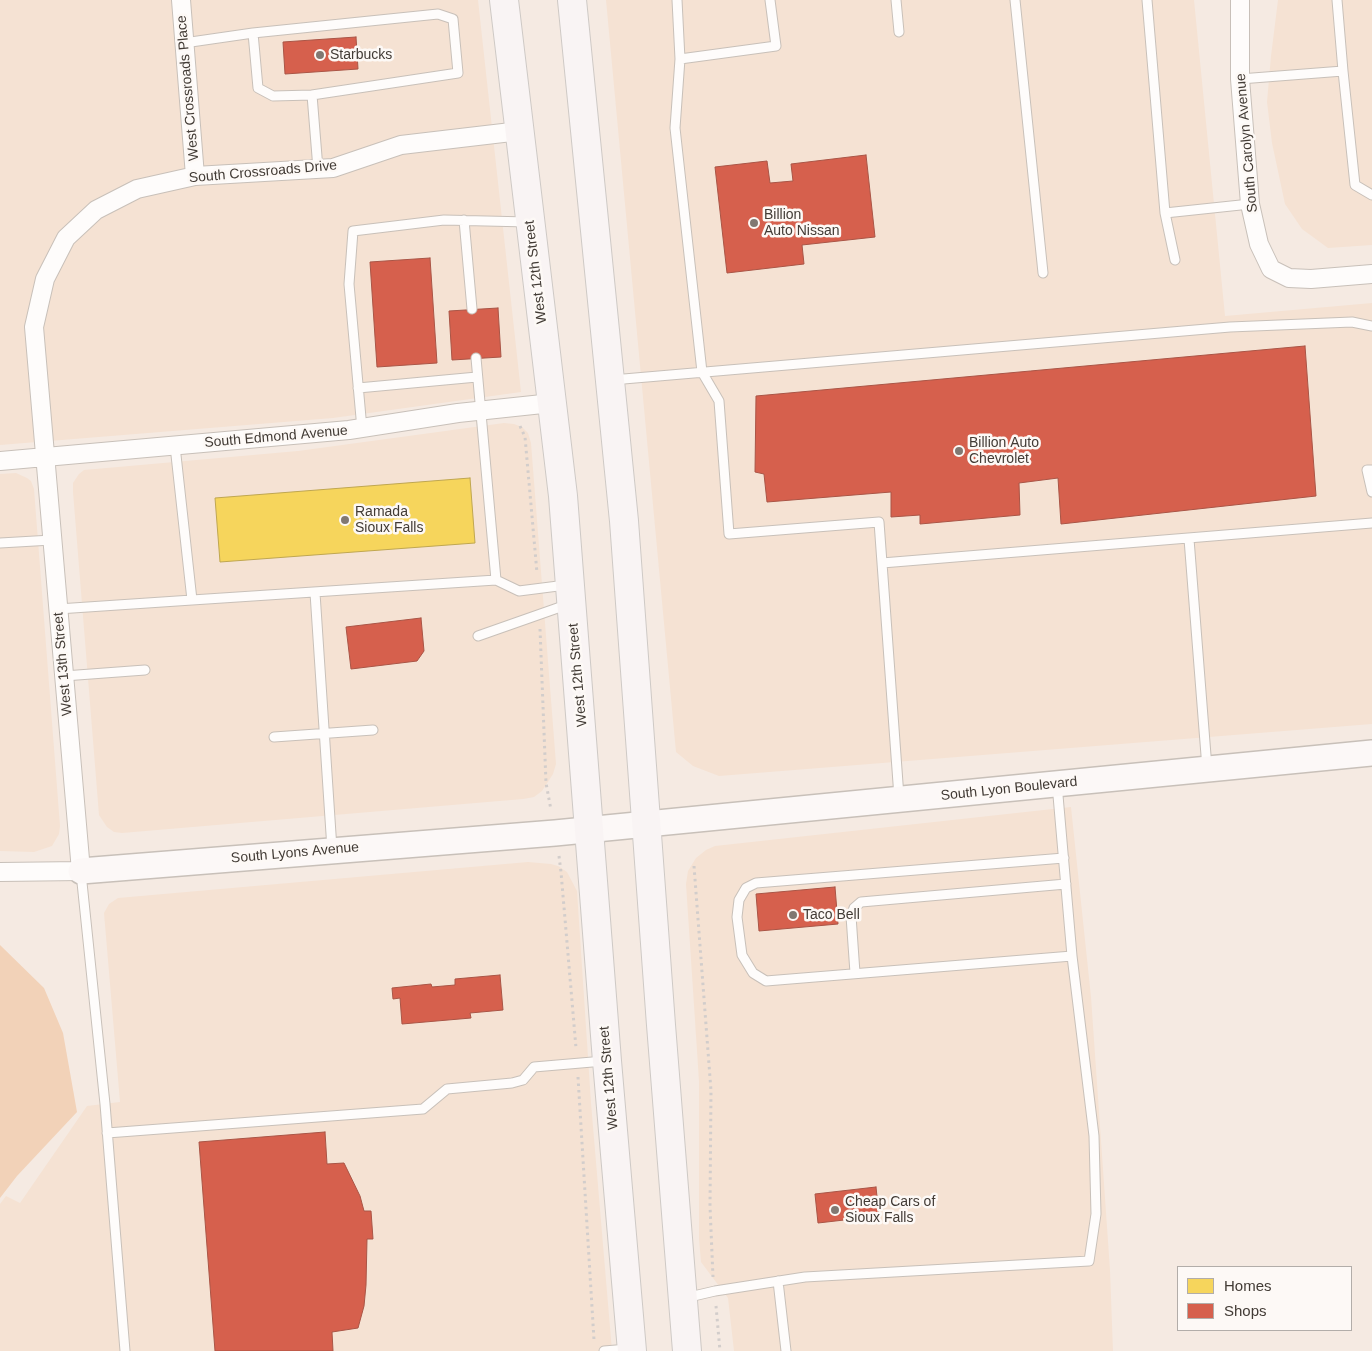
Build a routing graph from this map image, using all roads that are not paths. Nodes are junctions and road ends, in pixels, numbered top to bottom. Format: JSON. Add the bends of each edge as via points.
{"nodes":[{"id":1,"x":181,"y":0,"type":"edge"},
{"id":2,"x":504,"y":0,"type":"edge"},
{"id":3,"x":572,"y":0,"type":"edge"},
{"id":4,"x":677,"y":0,"type":"edge"},
{"id":5,"x":770,"y":0,"type":"edge"},
{"id":6,"x":896,"y":0,"type":"edge"},
{"id":7,"x":1014,"y":0,"type":"edge"},
{"id":8,"x":1147,"y":0,"type":"edge"},
{"id":9,"x":1240,"y":0,"type":"edge"},
{"id":10,"x":1337,"y":0,"type":"edge"},
{"id":11,"x":899,"y":32,"type":"dead end"},
{"id":12,"x":253,"y":33,"type":"junction"},
{"id":13,"x":184,"y":43,"type":"junction"},
{"id":14,"x":680,"y":59,"type":"junction"},
{"id":15,"x":1344,"y":71,"type":"junction"},
{"id":16,"x":1240,"y":79,"type":"junction"},
{"id":17,"x":312,"y":95,"type":"junction"},
{"id":18,"x":520,"y":131,"type":"junction"},
{"id":19,"x":318,"y":169,"type":"junction"},
{"id":20,"x":195,"y":176,"type":"junction"},
{"id":21,"x":1372,"y":196,"type":"edge"},
{"id":22,"x":1250,"y":204,"type":"junction"},
{"id":23,"x":1165,"y":213,"type":"junction"},
{"id":24,"x":464,"y":220,"type":"junction"},
{"id":25,"x":531,"y":222,"type":"junction"},
{"id":26,"x":1174,"y":260,"type":"dead end"},
{"id":27,"x":1043,"y":273,"type":"dead end"},
{"id":28,"x":1372,"y":274,"type":"edge"},
{"id":29,"x":472,"y":309,"type":"dead end"},
{"id":30,"x":1372,"y":326,"type":"edge"},
{"id":31,"x":476,"y":358,"type":"dead end"},
{"id":32,"x":702,"y":372,"type":"junction"},
{"id":33,"x":477,"y":377,"type":"junction"},
{"id":34,"x":609,"y":380,"type":"junction"},
{"id":35,"x":358,"y":388,"type":"junction"},
{"id":36,"x":552,"y":403,"type":"junction"},
{"id":37,"x":480,"y":410,"type":"junction"},
{"id":38,"x":362,"y":428,"type":"junction"},
{"id":39,"x":176,"y":446,"type":"junction"},
{"id":40,"x":45,"y":458,"type":"junction"},
{"id":41,"x":0,"y":461,"type":"edge"},
{"id":42,"x":1372,"y":470,"type":"edge"},
{"id":43,"x":1372,"y":492,"type":"edge"},
{"id":44,"x":1372,"y":523,"type":"edge"},
{"id":45,"x":1189,"y":539,"type":"junction"},
{"id":46,"x":52,"y":540,"type":"junction"},
{"id":47,"x":0,"y":543,"type":"edge"},
{"id":48,"x":882,"y":563,"type":"junction"},
{"id":49,"x":496,"y":580,"type":"junction"},
{"id":50,"x":315,"y":593,"type":"junction"},
{"id":51,"x":571,"y":594,"type":"junction"},
{"id":52,"x":192,"y":600,"type":"junction"},
{"id":53,"x":58,"y":609,"type":"junction"},
{"id":54,"x":478,"y":636,"type":"dead end"},
{"id":55,"x":145,"y":670,"type":"dead end"},
{"id":56,"x":64,"y":676,"type":"junction"},
{"id":57,"x":373,"y":730,"type":"dead end"},
{"id":58,"x":324,"y":733,"type":"junction"},
{"id":59,"x":274,"y":737,"type":"dead end"},
{"id":60,"x":1372,"y":753,"type":"edge"},
{"id":61,"x":1207,"y":770,"type":"junction"},
{"id":62,"x":1058,"y":784,"type":"junction"},
{"id":63,"x":900,"y":800,"type":"junction"},
{"id":64,"x":647,"y":824,"type":"junction"},
{"id":65,"x":590,"y":830,"type":"junction"},
{"id":66,"x":332,"y":850,"type":"junction"},
{"id":67,"x":1064,"y":858,"type":"junction"},
{"id":68,"x":81,"y":870,"type":"junction"},
{"id":69,"x":0,"y":872,"type":"edge"},
{"id":70,"x":1066,"y":884,"type":"junction"},
{"id":71,"x":1072,"y":956,"type":"junction"},
{"id":72,"x":855,"y":973,"type":"junction"},
{"id":73,"x":607,"y":1061,"type":"junction"},
{"id":74,"x":107,"y":1133,"type":"junction"},
{"id":75,"x":778,"y":1281,"type":"junction"},
{"id":76,"x":682,"y":1298,"type":"junction"},
{"id":77,"x":632,"y":1350,"type":"edge"},
{"id":78,"x":125,"y":1351,"type":"edge"},
{"id":79,"x":604,"y":1351,"type":"edge"},
{"id":80,"x":687,"y":1351,"type":"edge"},
{"id":81,"x":786,"y":1351,"type":"edge"}],
"edges":[{"from":1,"to":13,"type":"street","name":"West Crossroads Place"},
{"from":2,"to":18,"type":"main road","name":"West 12th Street"},
{"from":3,"to":34,"type":"main road"},
{"from":4,"to":14,"type":"lane"},
{"from":5,"to":14,"type":"lane","via":[[776,46]]},
{"from":6,"to":11,"type":"lane"},
{"from":7,"to":27,"type":"lane"},
{"from":8,"to":23,"type":"lane"},
{"from":9,"to":16,"type":"street","name":"South Carolyn Avenue"},
{"from":10,"to":15,"type":"lane"},
{"from":12,"to":13,"type":"lane"},
{"from":12,"to":17,"type":"lane","via":[[258,88],[273,96]]},
{"from":12,"to":17,"type":"lane","via":[[438,14],[452,19],[458,73]]},
{"from":13,"to":20,"type":"street","name":"West Crossroads Place"},
{"from":14,"to":32,"type":"lane","via":[[675,128]]},
{"from":15,"to":16,"type":"lane"},
{"from":15,"to":21,"type":"lane","via":[[1355,185]]},
{"from":16,"to":22,"type":"street","name":"South Carolyn Avenue"},
{"from":17,"to":19,"type":"lane"},
{"from":18,"to":19,"type":"street","name":"South Crossroads Drive","via":[[401,145],[333,168]]},
{"from":18,"to":25,"type":"main road","name":"West 12th Street"},
{"from":19,"to":20,"type":"street","name":"South Crossroads Drive"},
{"from":20,"to":40,"type":"street","name":"South Crossroads Drive","via":[[137,189],[96,210],[66,238],[45,279],[34,326]]},
{"from":22,"to":23,"type":"lane"},
{"from":22,"to":28,"type":"street","name":"South Carolyn Avenue","via":[[1259,244],[1271,269],[1289,278],[1311,280]]},
{"from":23,"to":26,"type":"lane"},
{"from":24,"to":25,"type":"lane"},
{"from":24,"to":29,"type":"lane"},
{"from":24,"to":35,"type":"lane","via":[[353,231],[349,284]]},
{"from":25,"to":36,"type":"main road","name":"West 12th Street"},
{"from":30,"to":32,"type":"lane","via":[[1352,322],[1230,327]]},
{"from":31,"to":33,"type":"lane"},
{"from":32,"to":34,"type":"lane"},
{"from":32,"to":48,"type":"lane","via":[[719,400],[729,534],[879,522]]},
{"from":33,"to":35,"type":"lane"},
{"from":33,"to":37,"type":"lane"},
{"from":34,"to":64,"type":"main road","via":[[624,521]]},
{"from":35,"to":38,"type":"lane"},
{"from":36,"to":37,"type":"street","name":"South Edmond Avenue"},
{"from":36,"to":51,"type":"main road","name":"West 12th Street"},
{"from":37,"to":38,"type":"street","name":"South Edmond Avenue"},
{"from":37,"to":49,"type":"lane"},
{"from":38,"to":39,"type":"street","name":"South Edmond Avenue"},
{"from":39,"to":40,"type":"street","name":"South Edmond Avenue"},
{"from":39,"to":52,"type":"lane"},
{"from":40,"to":41,"type":"street","name":"South Edmond Avenue"},
{"from":40,"to":46,"type":"street","name":"West 13th Street"},
{"from":42,"to":43,"type":"lane","via":[[1368,470]]},
{"from":44,"to":45,"type":"lane"},
{"from":45,"to":48,"type":"lane"},
{"from":45,"to":61,"type":"lane"},
{"from":46,"to":47,"type":"lane"},
{"from":46,"to":53,"type":"street","name":"West 13th Street"},
{"from":48,"to":63,"type":"lane"},
{"from":49,"to":50,"type":"lane"},
{"from":49,"to":51,"type":"lane","via":[[519,591]]},
{"from":50,"to":52,"type":"lane"},
{"from":50,"to":58,"type":"lane"},
{"from":51,"to":54,"type":"lane"},
{"from":51,"to":65,"type":"main road","name":"West 12th Street"},
{"from":52,"to":53,"type":"lane"},
{"from":53,"to":56,"type":"street","name":"West 13th Street"},
{"from":55,"to":56,"type":"lane"},
{"from":56,"to":68,"type":"street","name":"West 13th Street"},
{"from":57,"to":58,"type":"lane"},
{"from":58,"to":59,"type":"lane"},
{"from":58,"to":66,"type":"lane"},
{"from":60,"to":61,"type":"street","name":"South Lyon Boulevard"},
{"from":61,"to":62,"type":"street","name":"South Lyon Boulevard"},
{"from":62,"to":63,"type":"street","name":"South Lyon Boulevard"},
{"from":62,"to":67,"type":"lane"},
{"from":63,"to":64,"type":"street","name":"South Lyon Boulevard"},
{"from":64,"to":65,"type":"street","name":"South Lyons Avenue"},
{"from":64,"to":76,"type":"main road"},
{"from":65,"to":66,"type":"street","name":"South Lyons Avenue"},
{"from":65,"to":73,"type":"main road","name":"West 12th Street"},
{"from":66,"to":68,"type":"street","name":"South Lyons Avenue"},
{"from":67,"to":70,"type":"lane"},
{"from":67,"to":72,"type":"lane","via":[[756,883],[746,888],[739,900],[737,917],[742,955],[753,973],[766,981]]},
{"from":68,"to":69,"type":"street","name":"South Lyons Avenue"},
{"from":68,"to":74,"type":"lane"},
{"from":70,"to":71,"type":"lane"},
{"from":70,"to":72,"type":"lane","via":[[861,902],[851,916]]},
{"from":71,"to":72,"type":"lane"},
{"from":71,"to":75,"type":"lane","via":[[1094,1136],[1096,1214],[1088,1261]]},
{"from":73,"to":74,"type":"lane","via":[[534,1067],[523,1080],[512,1083],[447,1089],[423,1109]]},
{"from":73,"to":77,"type":"main road","name":"West 12th Street"},
{"from":74,"to":78,"type":"lane"},
{"from":75,"to":76,"type":"lane"},
{"from":75,"to":81,"type":"lane"},
{"from":76,"to":80,"type":"main road"},
{"from":77,"to":79,"type":"lane"}]}
